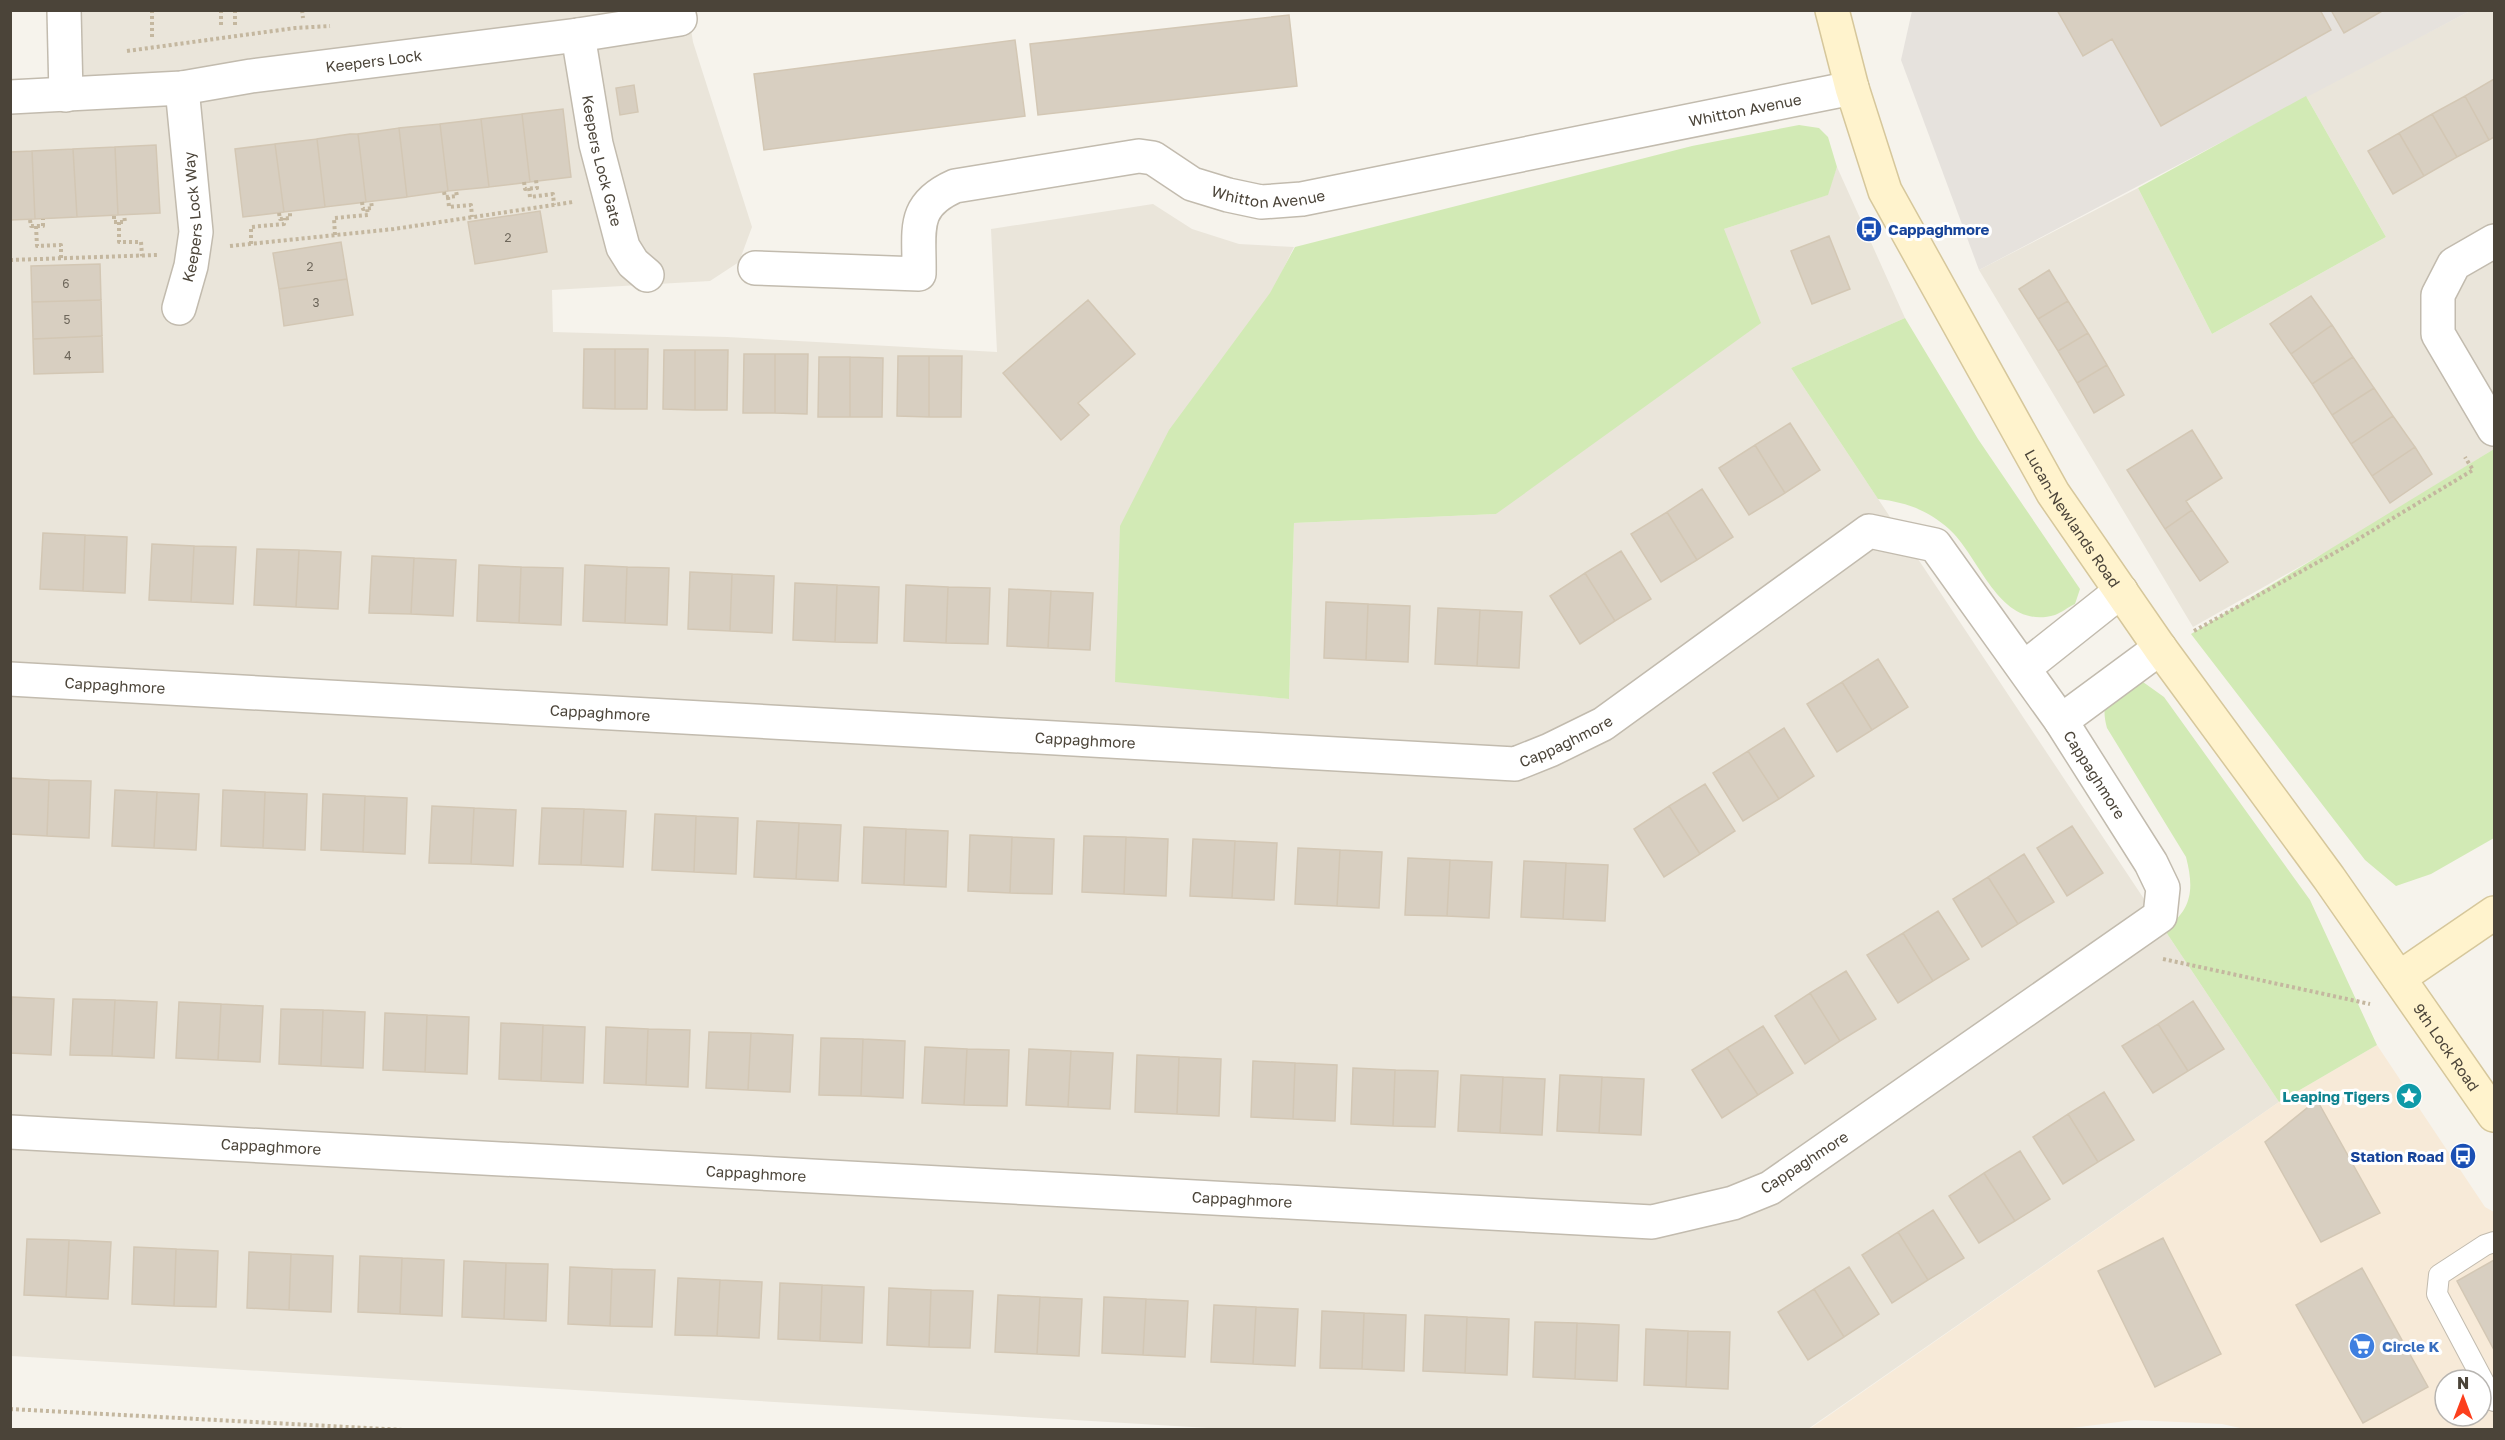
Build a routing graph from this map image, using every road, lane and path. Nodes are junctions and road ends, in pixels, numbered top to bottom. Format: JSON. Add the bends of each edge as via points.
{"nodes":[{"id":1,"x":64,"y":10,"type":"edge"},
{"id":2,"x":152,"y":10,"type":"edge"},
{"id":3,"x":221,"y":10,"type":"edge"},
{"id":4,"x":235,"y":10,"type":"edge"},
{"id":5,"x":302,"y":10,"type":"edge"},
{"id":6,"x":1832,"y":10,"type":"edge"},
{"id":7,"x":679,"y":15,"type":"edge"},
{"id":8,"x":303,"y":18,"type":"dead end"},
{"id":9,"x":235,"y":26,"type":"dead end"},
{"id":10,"x":221,"y":28,"type":"dead end"},
{"id":11,"x":578,"y":35,"type":"junction"},
{"id":12,"x":152,"y":37,"type":"dead end"},
{"id":13,"x":182,"y":88,"type":"junction"},
{"id":14,"x":1852,"y":88,"type":"junction"},
{"id":15,"x":66,"y":95,"type":"junction"},
{"id":16,"x":10,"y":97,"type":"edge"},
{"id":17,"x":536,"y":180,"type":"dead end"},
{"id":18,"x":525,"y":182,"type":"dead end"},
{"id":19,"x":529,"y":188,"type":"junction"},
{"id":20,"x":456,"y":191,"type":"dead end"},
{"id":21,"x":444,"y":192,"type":"dead end"},
{"id":22,"x":448,"y":197,"type":"junction"},
{"id":23,"x":610,"y":197,"type":"junction"},
{"id":24,"x":371,"y":201,"type":"dead end"},
{"id":25,"x":362,"y":202,"type":"dead end"},
{"id":26,"x":554,"y":205,"type":"junction"},
{"id":27,"x":367,"y":208,"type":"junction"},
{"id":28,"x":290,"y":211,"type":"dead end"},
{"id":29,"x":279,"y":213,"type":"dead end"},
{"id":30,"x":124,"y":215,"type":"dead end"},
{"id":31,"x":114,"y":216,"type":"dead end"},
{"id":32,"x":472,"y":217,"type":"junction"},
{"id":33,"x":284,"y":218,"type":"junction"},
{"id":34,"x":43,"y":219,"type":"dead end"},
{"id":35,"x":30,"y":220,"type":"dead end"},
{"id":36,"x":119,"y":222,"type":"junction"},
{"id":37,"x":36,"y":226,"type":"junction"},
{"id":38,"x":335,"y":235,"type":"junction"},
{"id":39,"x":2494,"y":241,"type":"edge"},
{"id":40,"x":251,"y":244,"type":"junction"},
{"id":41,"x":193,"y":252,"type":"junction"},
{"id":42,"x":142,"y":256,"type":"junction"},
{"id":43,"x":61,"y":258,"type":"junction"},
{"id":44,"x":10,"y":260,"type":"edge"},
{"id":45,"x":755,"y":268,"type":"dead end"},
{"id":46,"x":647,"y":275,"type":"dead end"},
{"id":47,"x":179,"y":308,"type":"dead end"},
{"id":48,"x":2494,"y":429,"type":"edge"},
{"id":49,"x":2465,"y":457,"type":"dead end"},
{"id":50,"x":2121,"y":591,"type":"junction"},
{"id":51,"x":2173,"y":642,"type":"junction"},
{"id":52,"x":2024,"y":668,"type":"junction"},
{"id":53,"x":10,"y":680,"type":"edge"},
{"id":54,"x":2061,"y":721,"type":"junction"},
{"id":55,"x":2494,"y":913,"type":"edge"},
{"id":56,"x":2162,"y":959,"type":"dead end"},
{"id":57,"x":2399,"y":978,"type":"junction"},
{"id":58,"x":2382,"y":1006,"type":"dead end"},
{"id":59,"x":2494,"y":1115,"type":"edge"},
{"id":60,"x":10,"y":1132,"type":"edge"},
{"id":61,"x":2494,"y":1242,"type":"edge"},
{"id":62,"x":2494,"y":1401,"type":"edge"},
{"id":63,"x":10,"y":1409,"type":"edge"},
{"id":64,"x":404,"y":1430,"type":"edge"}],
"edges":[{"from":1,"to":15,"type":"street"},
{"from":2,"to":12,"type":"path"},
{"from":3,"to":10,"type":"path"},
{"from":4,"to":9,"type":"path"},
{"from":5,"to":8,"type":"path"},
{"from":6,"to":14,"type":"street","name":"Lucan-Newlands Road"},
{"from":7,"to":11,"type":"street","name":"Keepers Lock"},
{"from":11,"to":13,"type":"street","name":"Keepers Lock"},
{"from":11,"to":23,"type":"street","name":"Keepers Lock Gate","via":[[596,144]]},
{"from":13,"to":15,"type":"street","name":"Keepers Lock"},
{"from":13,"to":41,"type":"street","name":"Keepers Lock Way","via":[[196,232]]},
{"from":14,"to":45,"type":"street","name":"Whitton Avenue","via":[[1302,199],[1262,202],[1228,195],[1192,184],[1154,158],[1139,156],[955,186],[937,194],[923,208],[919,274]]},
{"from":14,"to":50,"type":"street","name":"Lucan-Newlands Road","via":[[1885,191],[2053,493]]},
{"from":15,"to":16,"type":"street","name":"Keepers Lock"},
{"from":17,"to":19,"type":"path","via":[[537,188]]},
{"from":18,"to":19,"type":"path","via":[[525,189]]},
{"from":19,"to":26,"type":"path","via":[[530,197],[553,194]]},
{"from":20,"to":22,"type":"path","via":[[457,196]]},
{"from":21,"to":22,"type":"path"},
{"from":22,"to":32,"type":"path","via":[[449,207],[471,205]]},
{"from":23,"to":26,"type":"path"},
{"from":23,"to":46,"type":"street","name":"Keepers Lock Gate","via":[[624,247],[633,263]]},
{"from":24,"to":27,"type":"path","via":[[372,208]]},
{"from":25,"to":27,"type":"path","via":[[363,209]]},
{"from":26,"to":32,"type":"path"},
{"from":27,"to":38,"type":"path","via":[[368,215],[334,218]]},
{"from":28,"to":33,"type":"path","via":[[290,218]]},
{"from":29,"to":33,"type":"path","via":[[280,219]]},
{"from":30,"to":36,"type":"path","via":[[124,222]]},
{"from":31,"to":36,"type":"path","via":[[114,222]]},
{"from":32,"to":38,"type":"path"},
{"from":33,"to":40,"type":"path","via":[[284,224],[251,227]]},
{"from":34,"to":37,"type":"path","via":[[43,226]]},
{"from":35,"to":37,"type":"path","via":[[31,226]]},
{"from":36,"to":42,"type":"path","via":[[119,242],[141,242]]},
{"from":37,"to":43,"type":"path","via":[[37,246],[60,245]]},
{"from":38,"to":40,"type":"path"},
{"from":39,"to":48,"type":"street","via":[[2454,264],[2438,295],[2438,334]]},
{"from":40,"to":41,"type":"path"},
{"from":41,"to":42,"type":"path"},
{"from":41,"to":47,"type":"street","name":"Keepers Lock Way"},
{"from":42,"to":43,"type":"path"},
{"from":43,"to":44,"type":"path"},
{"from":49,"to":51,"type":"path","via":[[2474,470]]},
{"from":50,"to":51,"type":"street","name":"Lucan-Newlands Road"},
{"from":50,"to":52,"type":"street"},
{"from":51,"to":54,"type":"street","name":"Cappaghmore"},
{"from":51,"to":57,"type":"street","name":"Lucan-Newlands Road"},
{"from":52,"to":53,"type":"street","name":"Cappaghmore","via":[[1935,545],[1869,531],[1602,724],[1515,764]]},
{"from":52,"to":54,"type":"street","name":"Cappaghmore"},
{"from":54,"to":60,"type":"street","name":"Cappaghmore","via":[[2151,863],[2163,888],[2160,916],[1770,1188],[1732,1203],[1652,1222]]},
{"from":55,"to":57,"type":"street"},
{"from":56,"to":58,"type":"path"},
{"from":57,"to":59,"type":"street","name":"9th Lock Road"},
{"from":61,"to":62,"type":"lane","via":[[2439,1275],[2437,1294]]},
{"from":63,"to":64,"type":"path"}]}
